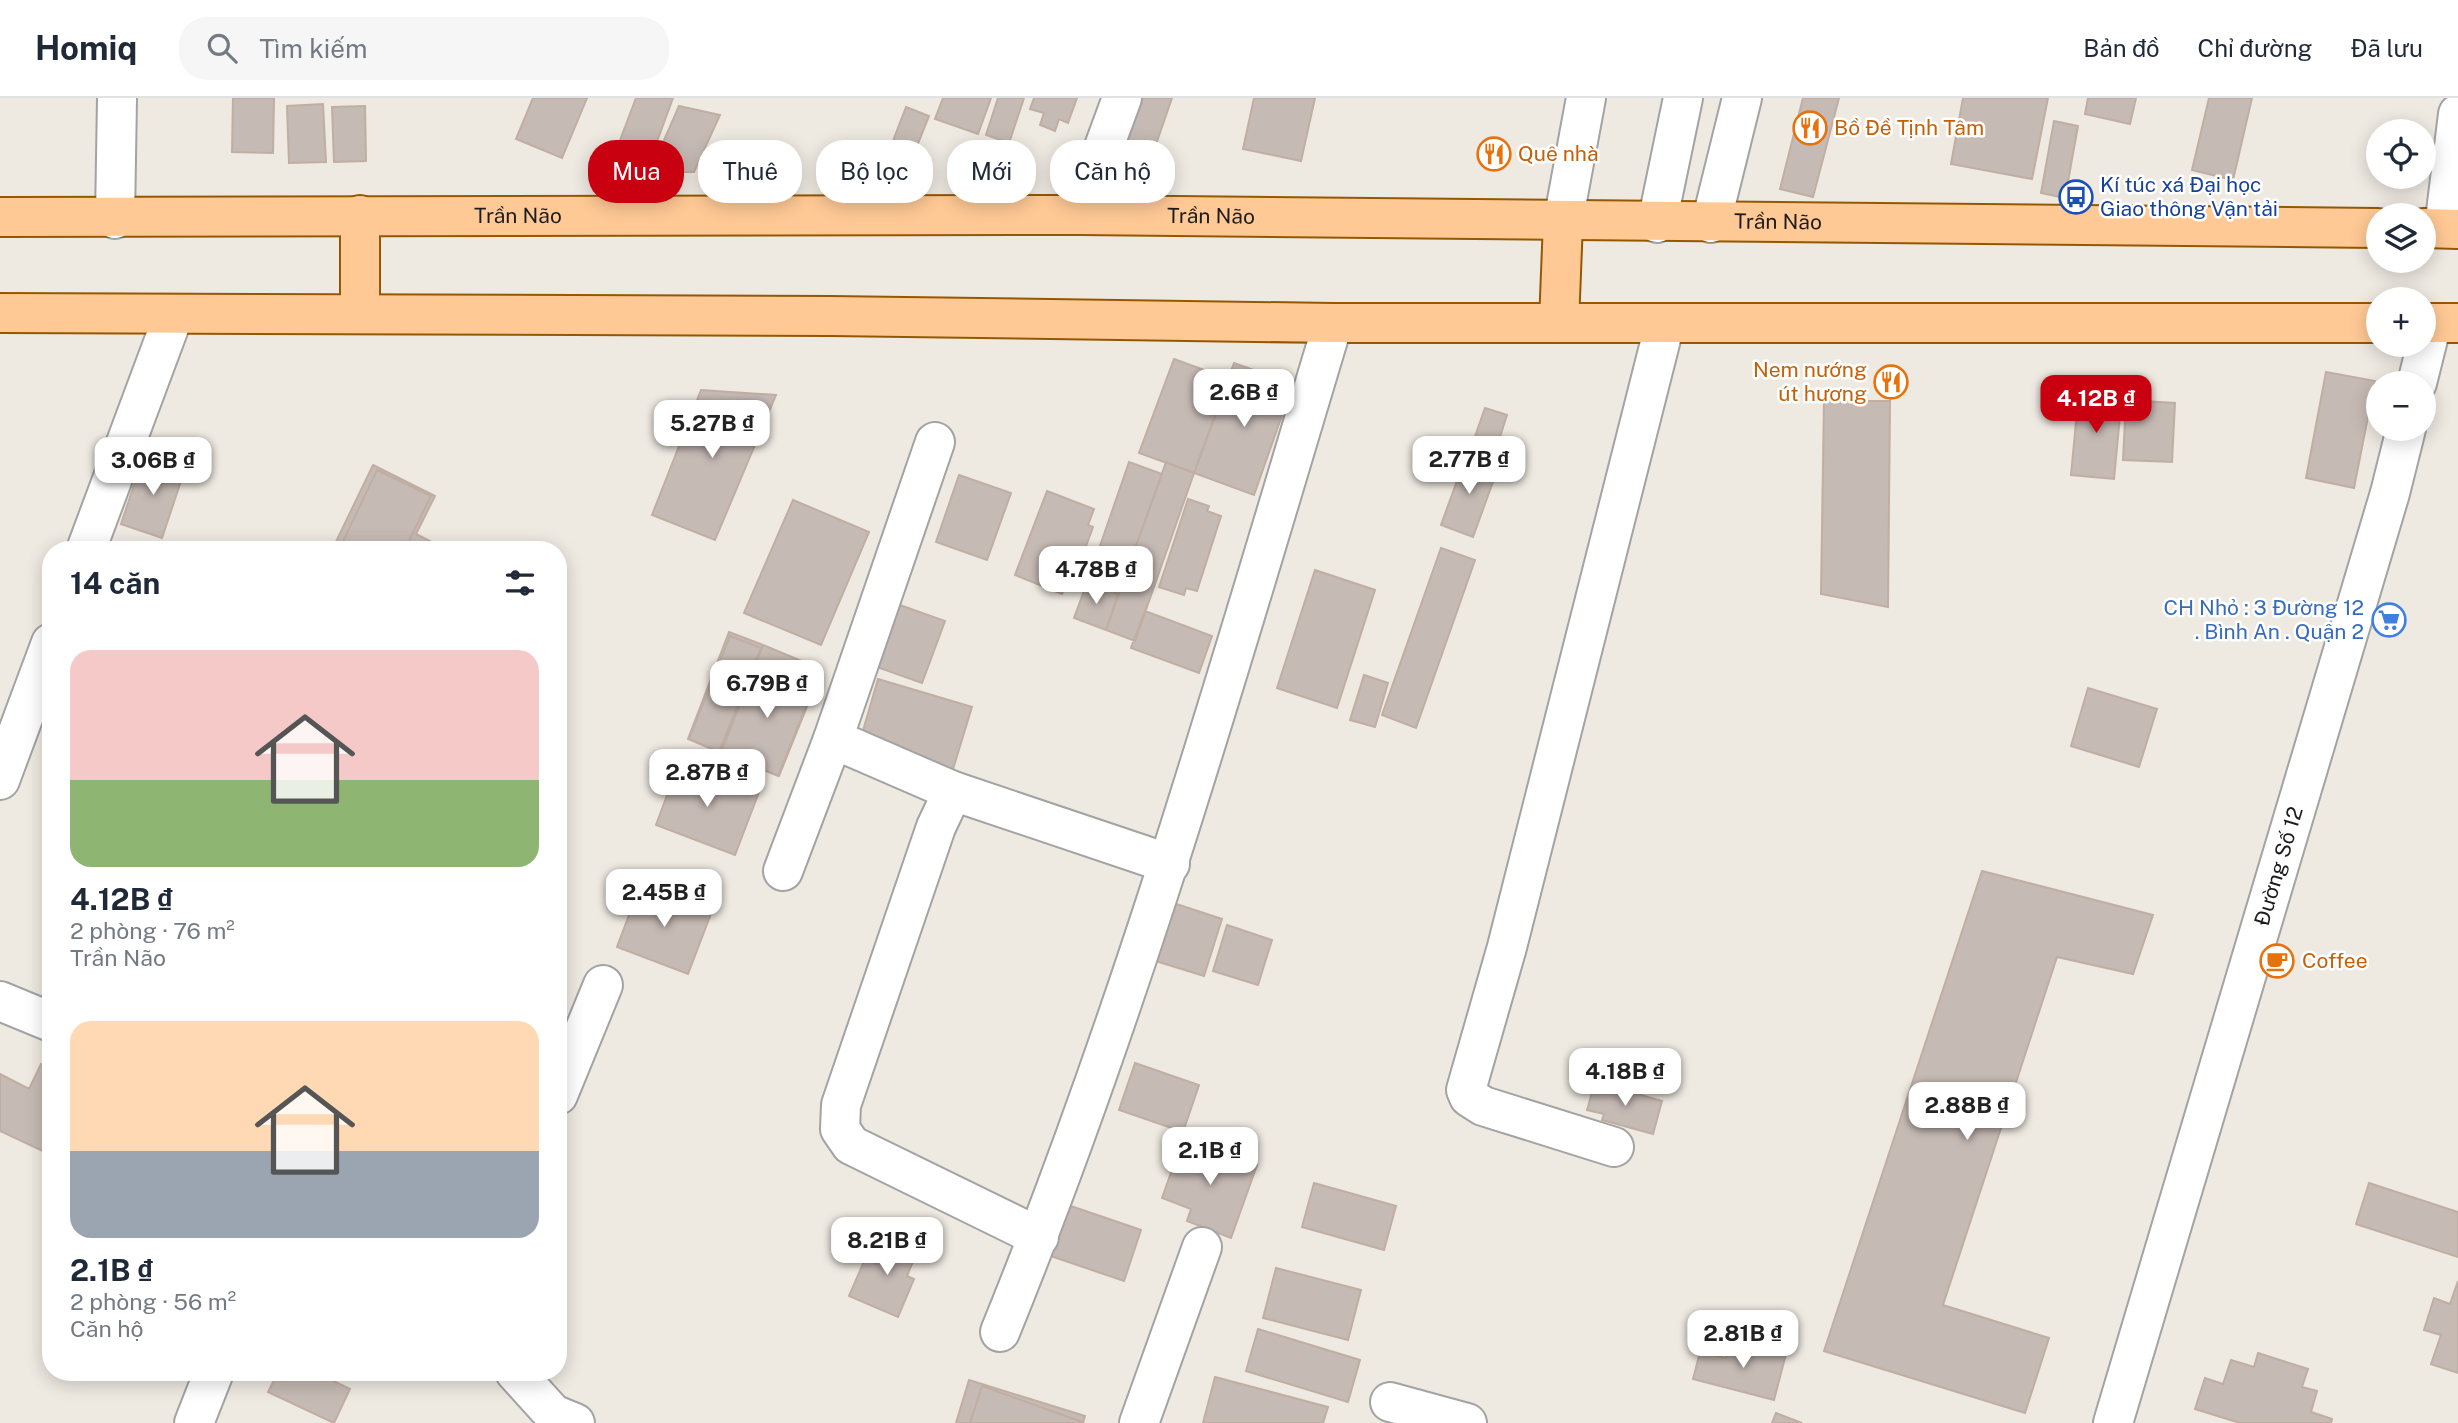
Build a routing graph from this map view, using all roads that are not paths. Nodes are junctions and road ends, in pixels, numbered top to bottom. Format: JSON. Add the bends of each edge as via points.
{"nodes":[{"id":1,"x":117,"y":98,"type":"edge"},
{"id":2,"x":1122,"y":98,"type":"edge"},
{"id":3,"x":1586,"y":98,"type":"edge"},
{"id":4,"x":1683,"y":98,"type":"edge"},
{"id":5,"x":1742,"y":98,"type":"edge"},
{"id":6,"x":2458,"y":114,"type":"edge"},
{"id":7,"x":360,"y":215,"type":"junction"},
{"id":8,"x":1079,"y":215,"type":"junction"},
{"id":9,"x":0,"y":217,"type":"edge"},
{"id":10,"x":115,"y":219,"type":"junction"},
{"id":11,"x":1563,"y":222,"type":"junction"},
{"id":12,"x":1657,"y":223,"type":"junction"},
{"id":13,"x":1711,"y":223,"type":"junction"},
{"id":14,"x":2366,"y":228,"type":"edge"},
{"id":15,"x":2442,"y":228,"type":"edge"},
{"id":16,"x":0,"y":313,"type":"edge"},
{"id":17,"x":174,"y":314,"type":"junction"},
{"id":18,"x":360,"y":314,"type":"junction"},
{"id":19,"x":1333,"y":323,"type":"junction"},
{"id":20,"x":1559,"y":323,"type":"junction"},
{"id":21,"x":1665,"y":323,"type":"junction"},
{"id":22,"x":2366,"y":323,"type":"edge"},
{"id":23,"x":2438,"y":323,"type":"edge"},
{"id":24,"x":2421,"y":371,"type":"edge"},
{"id":25,"x":2403,"y":441,"type":"edge"},
{"id":26,"x":935,"y":442,"type":"dead end"},
{"id":27,"x":89,"y":541,"type":"edge"},
{"id":28,"x":42,"y":673,"type":"edge"},
{"id":29,"x":832,"y":739,"type":"junction"},
{"id":30,"x":0,"y":780,"type":"edge"},
{"id":31,"x":953,"y":791,"type":"junction"},
{"id":32,"x":1170,"y":864,"type":"junction"},
{"id":33,"x":783,"y":871,"type":"dead end"},
{"id":34,"x":603,"y":985,"type":"dead end"},
{"id":35,"x":0,"y":1001,"type":"edge"},
{"id":36,"x":42,"y":1018,"type":"edge"},
{"id":37,"x":567,"y":1073,"type":"edge"},
{"id":38,"x":1614,"y":1147,"type":"dead end"},
{"id":39,"x":1039,"y":1237,"type":"junction"},
{"id":40,"x":1202,"y":1247,"type":"dead end"},
{"id":41,"x":1000,"y":1332,"type":"dead end"},
{"id":42,"x":210,"y":1381,"type":"edge"},
{"id":43,"x":522,"y":1381,"type":"edge"},
{"id":44,"x":1390,"y":1402,"type":"dead end"},
{"id":45,"x":559,"y":1420,"type":"edge"},
{"id":46,"x":194,"y":1423,"type":"edge"},
{"id":47,"x":1139,"y":1423,"type":"edge"},
{"id":48,"x":1467,"y":1423,"type":"edge"},
{"id":49,"x":2113,"y":1423,"type":"edge"}],
"edges":[{"from":1,"to":10,"type":"street"},
{"from":2,"to":8,"type":"street"},
{"from":3,"to":11,"type":"street"},
{"from":4,"to":12,"type":"street"},
{"from":5,"to":13,"type":"street"},
{"from":6,"to":15,"type":"street"},
{"from":7,"to":8,"type":"main road","name":"Trần Não"},
{"from":7,"to":10,"type":"main road","name":"Trần Não"},
{"from":7,"to":18,"type":"main road"},
{"from":8,"to":11,"type":"main road","name":"Trần Não"},
{"from":9,"to":10,"type":"main road","name":"Trần Não"},
{"from":11,"to":12,"type":"main road","name":"Trần Não"},
{"from":11,"to":20,"type":"main road"},
{"from":12,"to":13,"type":"main road","name":"Trần Não"},
{"from":13,"to":14,"type":"main road","name":"Trần Não"},
{"from":16,"to":17,"type":"main road"},
{"from":17,"to":18,"type":"main road"},
{"from":17,"to":27,"type":"street"},
{"from":18,"to":19,"type":"main road"},
{"from":19,"to":20,"type":"main road"},
{"from":19,"to":32,"type":"street"},
{"from":20,"to":21,"type":"main road"},
{"from":21,"to":22,"type":"main road"},
{"from":21,"to":38,"type":"street","via":[[1507,947],[1466,1090],[1483,1106]]},
{"from":23,"to":24,"type":"street"},
{"from":25,"to":49,"type":"street","name":"Đường Số 12"},
{"from":26,"to":29,"type":"street"},
{"from":28,"to":30,"type":"street"},
{"from":29,"to":31,"type":"street"},
{"from":29,"to":33,"type":"street"},
{"from":31,"to":32,"type":"street"},
{"from":31,"to":39,"type":"street","via":[[936,827],[841,1105],[840,1129],[851,1145]]},
{"from":32,"to":39,"type":"street"},
{"from":34,"to":37,"type":"street"},
{"from":35,"to":36,"type":"street"},
{"from":39,"to":41,"type":"street"},
{"from":40,"to":47,"type":"street"},
{"from":42,"to":46,"type":"street"},
{"from":43,"to":45,"type":"street"},
{"from":44,"to":48,"type":"street"}]}
